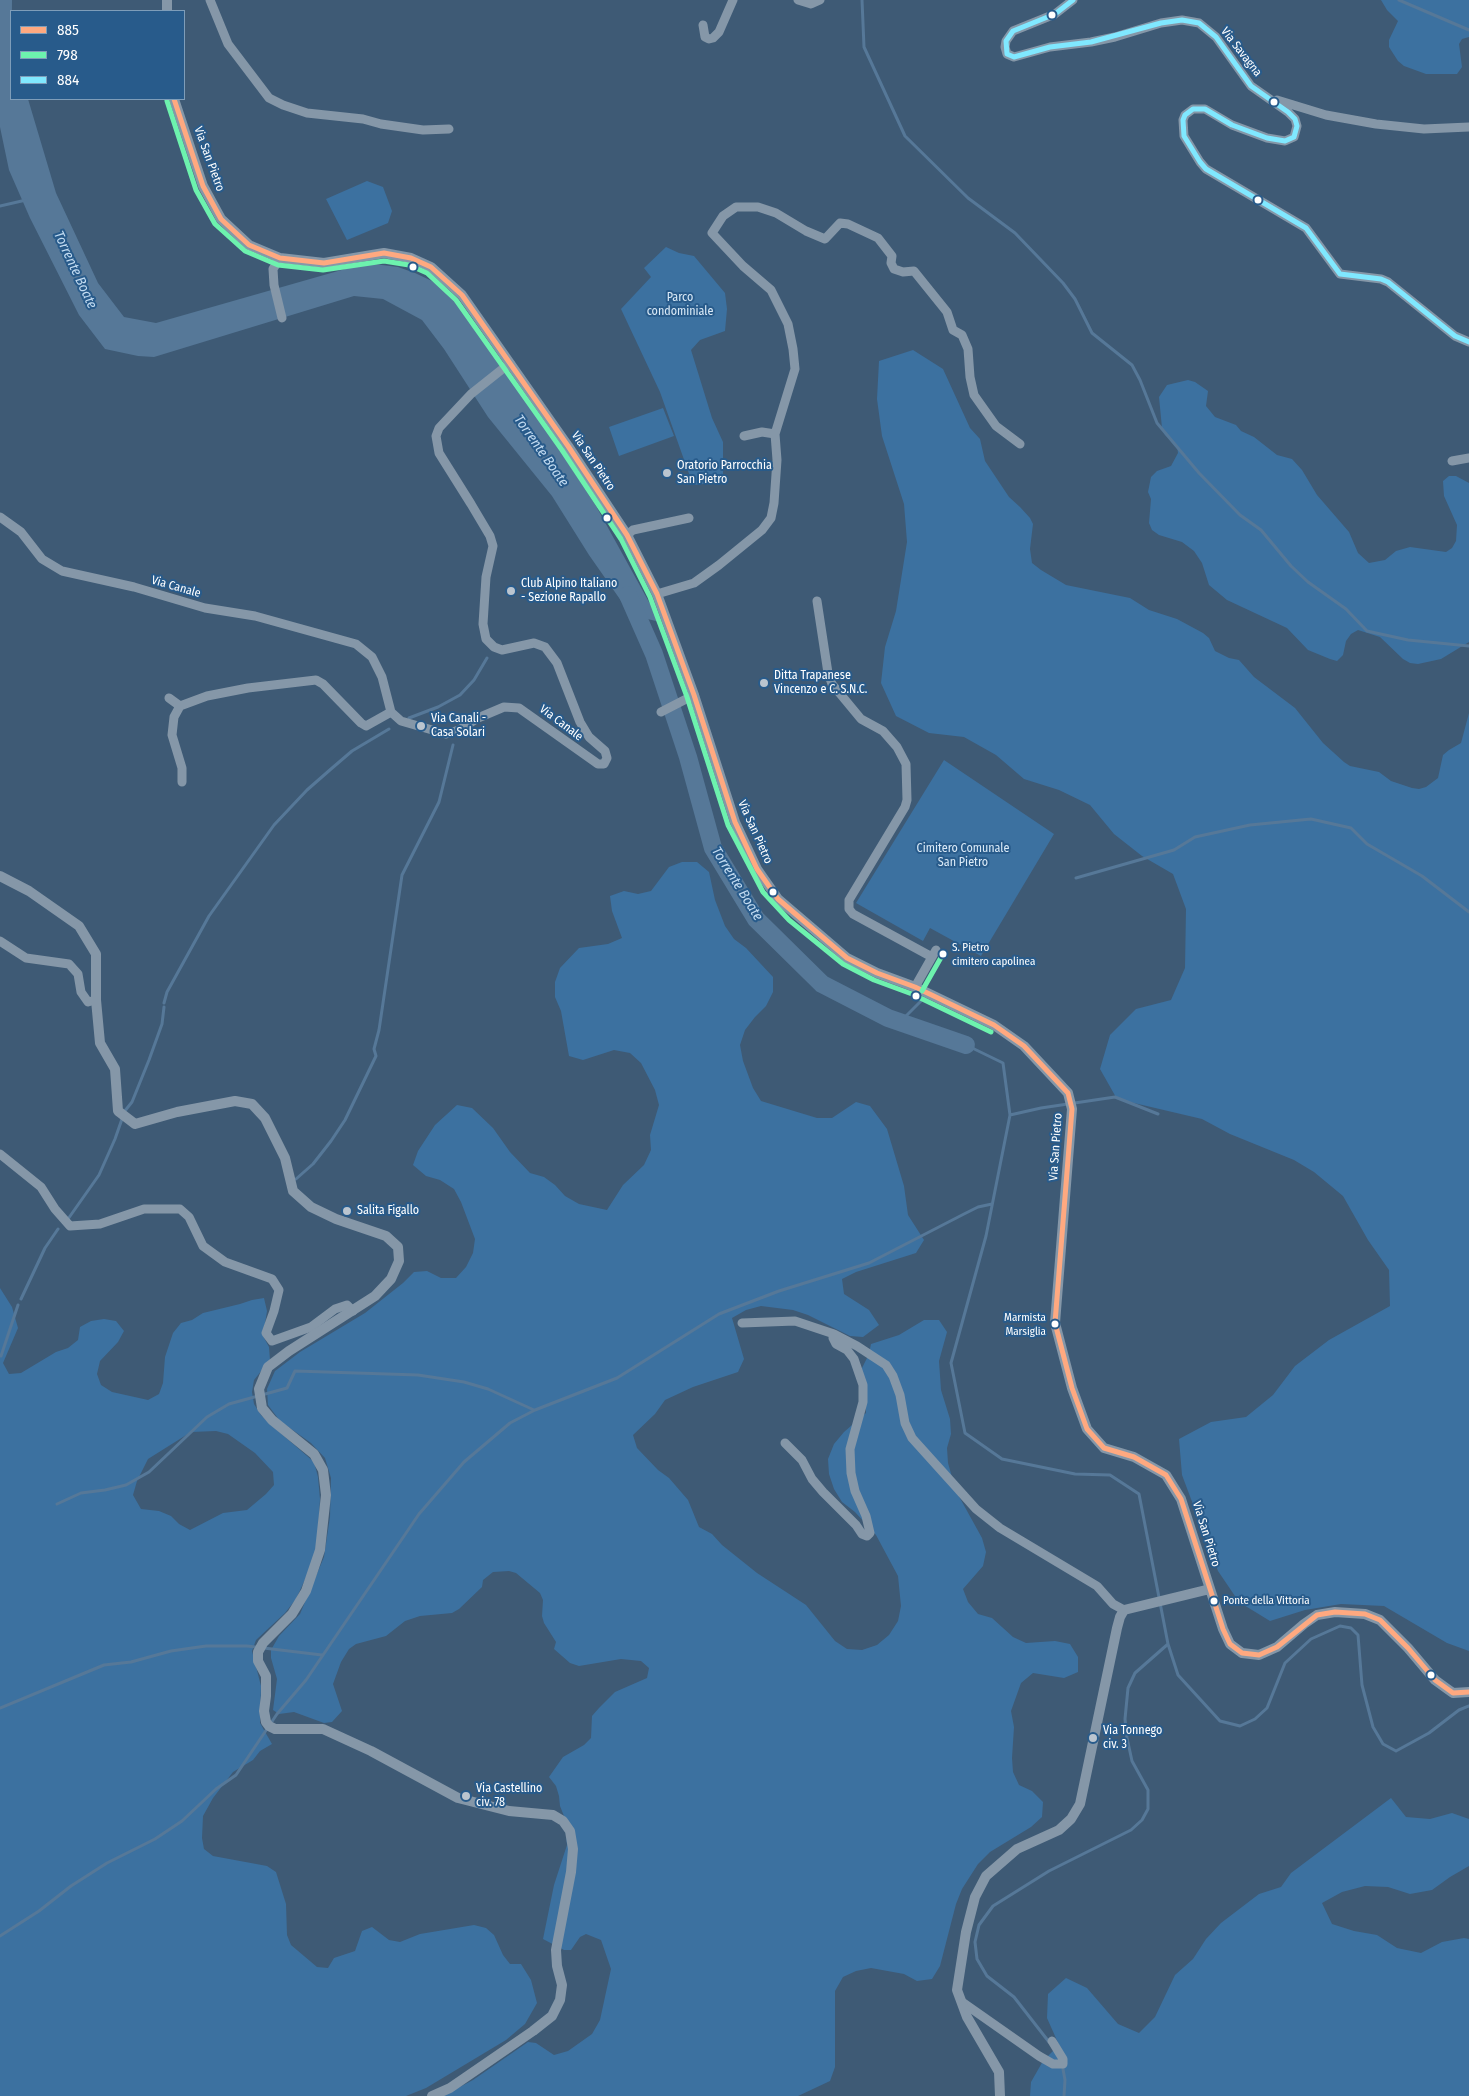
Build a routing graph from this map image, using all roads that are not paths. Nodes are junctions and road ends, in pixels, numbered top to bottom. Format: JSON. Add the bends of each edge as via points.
{"nodes":[{"id":1,"x":210,"y":0,"type":"edge"},
{"id":2,"x":733,"y":0,"type":"edge"},
{"id":3,"x":798,"y":0,"type":"edge"},
{"id":4,"x":820,"y":0,"type":"edge"},
{"id":5,"x":1073,"y":0,"type":"edge"},
{"id":6,"x":703,"y":25,"type":"dead end"},
{"id":7,"x":1270,"y":98,"type":"junction"},
{"id":8,"x":174,"y":100,"type":"edge"},
{"id":9,"x":1469,"y":127,"type":"edge"},
{"id":10,"x":449,"y":129,"type":"dead end"},
{"id":11,"x":280,"y":258,"type":"junction"},
{"id":12,"x":282,"y":318,"type":"dead end"},
{"id":13,"x":1469,"y":342,"type":"edge"},
{"id":14,"x":508,"y":365,"type":"junction"},
{"id":15,"x":775,"y":434,"type":"junction"},
{"id":16,"x":744,"y":436,"type":"dead end"},
{"id":17,"x":1020,"y":444,"type":"dead end"},
{"id":18,"x":1469,"y":458,"type":"edge"},
{"id":19,"x":1452,"y":462,"type":"dead end"},
{"id":20,"x":0,"y":518,"type":"edge"},
{"id":21,"x":689,"y":518,"type":"dead end"},
{"id":22,"x":627,"y":535,"type":"junction"},
{"id":23,"x":657,"y":594,"type":"junction"},
{"id":24,"x":816,"y":601,"type":"dead end"},
{"id":25,"x":694,"y":695,"type":"junction"},
{"id":26,"x":169,"y":698,"type":"dead end"},
{"id":27,"x":180,"y":706,"type":"junction"},
{"id":28,"x":664,"y":710,"type":"dead end"},
{"id":29,"x":391,"y":712,"type":"junction"},
{"id":30,"x":182,"y":782,"type":"dead end"},
{"id":31,"x":0,"y":876,"type":"edge"},
{"id":32,"x":0,"y":941,"type":"edge"},
{"id":33,"x":915,"y":987,"type":"junction"},
{"id":34,"x":96,"y":1000,"type":"junction"},
{"id":35,"x":0,"y":1154,"type":"edge"},
{"id":36,"x":353,"y":1311,"type":"junction"},
{"id":37,"x":742,"y":1323,"type":"dead end"},
{"id":38,"x":834,"y":1334,"type":"junction"},
{"id":39,"x":785,"y":1443,"type":"dead end"},
{"id":40,"x":1210,"y":1589,"type":"junction"},
{"id":41,"x":1124,"y":1610,"type":"junction"},
{"id":42,"x":1469,"y":1692,"type":"edge"},
{"id":43,"x":962,"y":2002,"type":"junction"},
{"id":44,"x":1052,"y":2041,"type":"dead end"},
{"id":45,"x":432,"y":2096,"type":"edge"},
{"id":46,"x":1000,"y":2096,"type":"edge"}],
"edges":[{"from":1,"to":10,"type":"street","via":[[228,44],[269,98],[276,102],[307,113],[423,130]]},
{"from":2,"to":6,"type":"street","via":[[719,32],[713,38],[705,37]]},
{"from":3,"to":4,"type":"street","via":[[811,4]]},
{"from":5,"to":7,"type":"street","name":"Via Savagna","via":[[1055,14],[1013,31],[1006,41],[1007,54],[1023,56],[1050,47],[1099,40],[1182,20],[1199,23],[1216,37],[1251,86]]},
{"from":7,"to":9,"type":"street","via":[[1326,115],[1376,124],[1424,129]]},
{"from":7,"to":13,"type":"street","name":"Via Savagna","via":[[1296,119],[1298,126],[1294,137],[1285,141],[1267,138],[1232,125],[1205,109],[1193,108],[1183,120],[1184,136],[1200,162],[1206,169],[1306,228],[1340,274],[1388,282],[1455,336]]},
{"from":8,"to":11,"type":"street","name":"Via San Pietro","via":[[203,186],[221,219],[249,245]]},
{"from":11,"to":12,"type":"street","via":[[273,269]]},
{"from":11,"to":14,"type":"street","name":"Via San Pietro","via":[[324,263],[384,253],[423,262],[462,295]]},
{"from":14,"to":22,"type":"street","name":"Via San Pietro","via":[[568,446]]},
{"from":14,"to":29,"type":"street","name":"Via Canale","via":[[471,394],[439,428],[436,436],[439,454],[474,508],[493,546],[486,577],[483,624],[486,639],[502,650],[534,643],[545,647],[557,663],[580,722],[607,758],[604,764],[598,764],[519,708],[504,707],[446,734],[401,721]]},
{"from":15,"to":16,"type":"street","via":[[762,432]]},
{"from":15,"to":17,"type":"street","via":[[795,369],[788,324],[771,290],[712,233],[723,216],[736,206],[758,207],[776,213],[825,238],[840,224],[848,224],[878,238],[892,256],[894,269],[914,271],[947,312],[953,330],[962,335],[968,349],[974,395],[996,426]]},
{"from":15,"to":23,"type":"street","via":[[777,460],[771,518],[762,530],[694,583]]},
{"from":18,"to":19,"type":"street"},
{"from":20,"to":29,"type":"street","name":"Via Canale","via":[[21,532],[42,559],[62,571],[134,587],[205,608],[255,616],[356,644],[372,658],[382,677]]},
{"from":21,"to":22,"type":"street","via":[[633,530]]},
{"from":22,"to":23,"type":"street","name":"Via San Pietro"},
{"from":23,"to":25,"type":"street","name":"Via San Pietro"},
{"from":24,"to":33,"type":"street","via":[[832,684],[861,719],[883,731],[906,764],[905,807],[849,900],[849,909],[853,914],[934,953]]},
{"from":25,"to":28,"type":"street"},
{"from":25,"to":33,"type":"street","name":"Via San Pietro","via":[[735,822],[768,887],[794,914],[847,958]]},
{"from":26,"to":27,"type":"street"},
{"from":27,"to":29,"type":"street","via":[[207,696],[248,688],[316,680],[366,726]]},
{"from":27,"to":30,"type":"street","via":[[174,718],[172,735],[182,768]]},
{"from":31,"to":34,"type":"street","via":[[29,891],[79,926],[96,954]]},
{"from":32,"to":34,"type":"street","via":[[26,958],[69,964],[78,974],[80,992],[88,1002]]},
{"from":33,"to":40,"type":"street","name":"Via San Pietro","via":[[994,1025],[1024,1046],[1068,1092],[1072,1109],[1055,1323],[1072,1388],[1087,1428],[1104,1448],[1134,1457],[1166,1475],[1181,1499]]},
{"from":34,"to":36,"type":"street","via":[[100,1043],[115,1069],[118,1111],[135,1124],[235,1101],[252,1104],[265,1118],[285,1158],[293,1191],[311,1207],[386,1236],[398,1247],[399,1261],[391,1279],[375,1296]]},
{"from":35,"to":36,"type":"street","via":[[41,1187],[70,1226],[100,1224],[144,1209],[180,1209],[189,1217],[203,1246],[225,1262],[272,1279],[279,1290],[266,1333],[272,1341],[312,1327],[335,1309],[348,1304]]},
{"from":36,"to":45,"type":"street","via":[[268,1368],[259,1389],[262,1408],[272,1420],[314,1454],[323,1470],[326,1495],[320,1550],[306,1591],[292,1614],[258,1652],[258,1661],[266,1676],[266,1722],[275,1729],[323,1728],[458,1798],[509,1811],[553,1815],[570,1831],[573,1849],[556,1950],[562,1985],[560,2000],[552,2016],[450,2088]]},
{"from":37,"to":38,"type":"street","via":[[795,1321]]},
{"from":38,"to":39,"type":"street","via":[[836,1344],[854,1359],[863,1385],[864,1402],[850,1449],[851,1473],[866,1516],[870,1533],[867,1536],[823,1492],[802,1460]]},
{"from":38,"to":41,"type":"street","via":[[886,1365],[900,1395],[904,1423],[912,1438],[976,1509],[1000,1528],[1097,1586],[1113,1604]]},
{"from":40,"to":41,"type":"street"},
{"from":40,"to":42,"type":"street","name":"Via San Pietro","via":[[1227,1638],[1242,1653],[1253,1656],[1268,1652],[1317,1616],[1335,1612],[1366,1614],[1380,1620],[1435,1680],[1453,1693]]},
{"from":41,"to":43,"type":"street","via":[[1117,1628],[1080,1804],[1059,1830],[1017,1849],[986,1876],[975,1897],[966,1932],[958,1990]]},
{"from":43,"to":44,"type":"street","via":[[1039,2056],[1053,2064],[1064,2064]]},
{"from":43,"to":46,"type":"street","via":[[967,2017],[999,2072]]}]}
